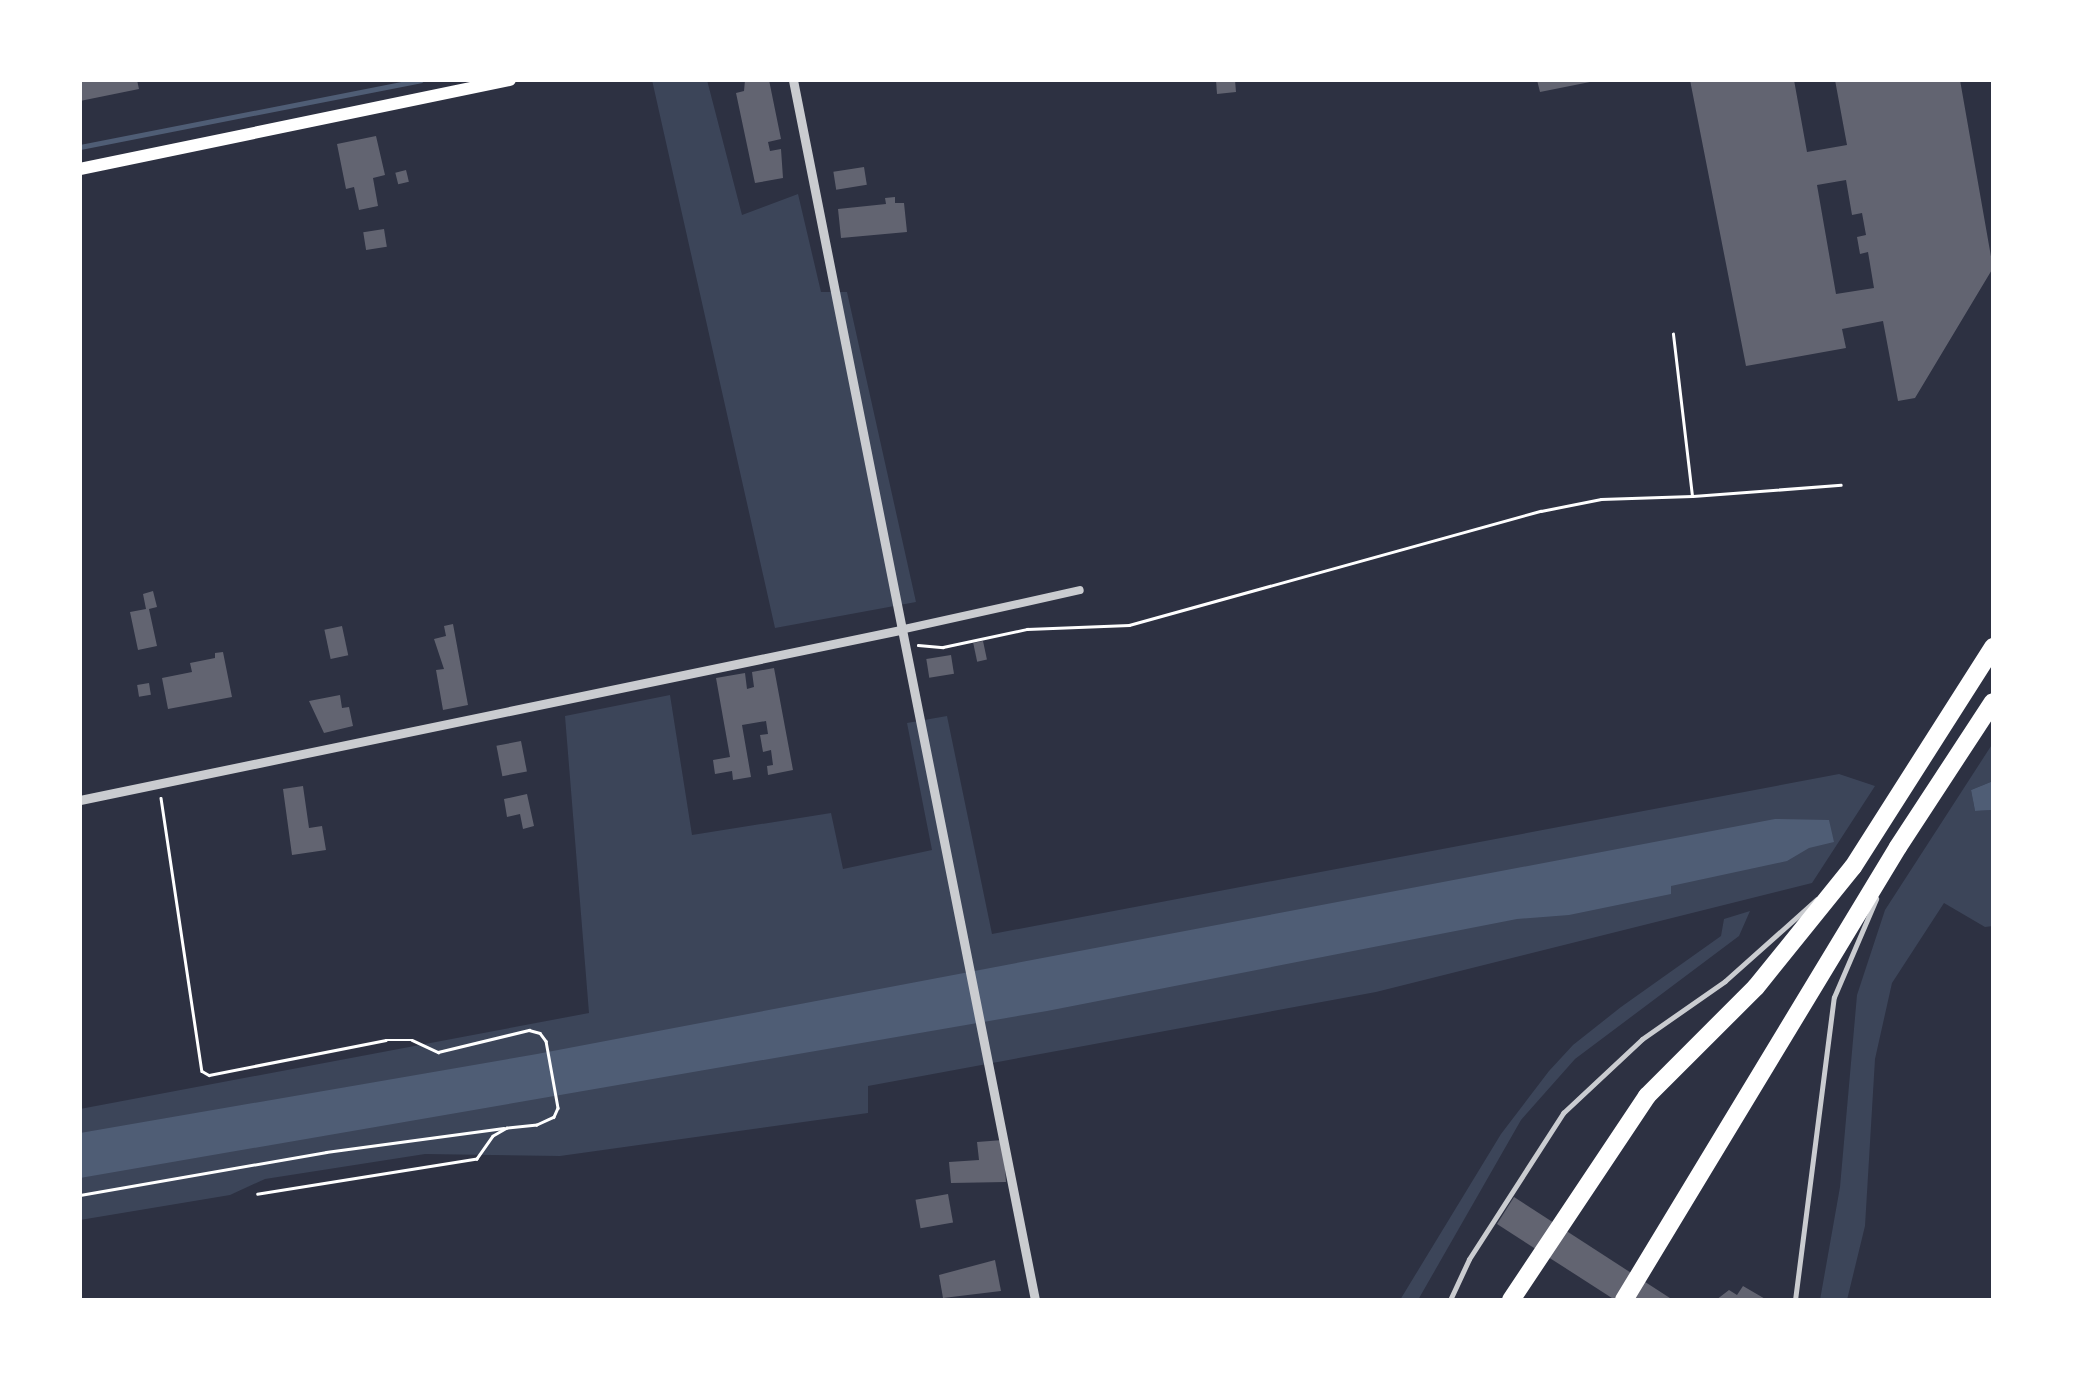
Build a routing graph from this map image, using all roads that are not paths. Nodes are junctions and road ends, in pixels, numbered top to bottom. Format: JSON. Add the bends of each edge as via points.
{"nodes":[{"id":1,"x":510,"y":80,"type":"edge"},
{"id":2,"x":793,"y":80,"type":"edge"},
{"id":3,"x":80,"y":169,"type":"edge"},
{"id":4,"x":1080,"y":590,"type":"dead end"},
{"id":5,"x":901,"y":635,"type":"junction"},
{"id":6,"x":1993,"y":647,"type":"edge"},
{"id":7,"x":1993,"y":702,"type":"edge"},
{"id":8,"x":80,"y":800,"type":"edge"},
{"id":9,"x":1898,"y":847,"type":"junction"},
{"id":10,"x":1853,"y":867,"type":"junction"},
{"id":11,"x":1035,"y":1300,"type":"edge"},
{"id":12,"x":1450,"y":1300,"type":"edge"},
{"id":13,"x":1510,"y":1300,"type":"edge"},
{"id":14,"x":1624,"y":1300,"type":"edge"},
{"id":15,"x":1795,"y":1300,"type":"edge"}],
"edges":[{"from":1,"to":3,"type":"main road"},
{"from":2,"to":5,"type":"street"},
{"from":4,"to":5,"type":"street"},
{"from":5,"to":8,"type":"street"},
{"from":5,"to":11,"type":"street"},
{"from":6,"to":10,"type":"highway"},
{"from":7,"to":9,"type":"highway"},
{"from":9,"to":14,"type":"highway"},
{"from":9,"to":15,"type":"lane","via":[[1834,997]]},
{"from":10,"to":12,"type":"lane","via":[[1724,980],[1642,1039],[1563,1113]]},
{"from":10,"to":13,"type":"highway","via":[[1756,987],[1647,1096]]}]}
